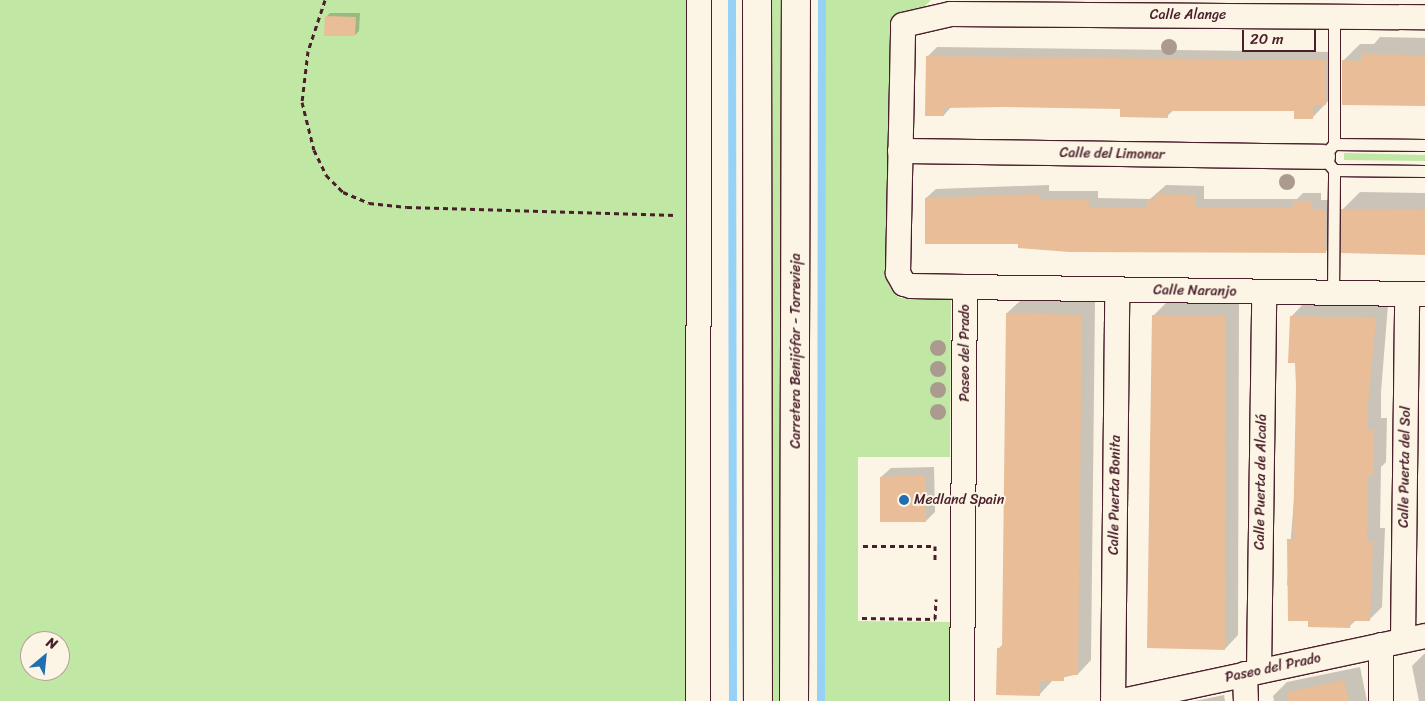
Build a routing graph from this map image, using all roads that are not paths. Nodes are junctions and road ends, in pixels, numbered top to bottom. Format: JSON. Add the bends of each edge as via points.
{"nodes":[{"id":1,"x":699,"y":0,"type":"edge"},
{"id":2,"x":757,"y":0,"type":"edge"},
{"id":3,"x":796,"y":0,"type":"edge"},
{"id":4,"x":951,"y":7,"type":"edge"},
{"id":5,"x":1266,"y":8,"type":"edge"},
{"id":6,"x":1334,"y":17,"type":"junction"},
{"id":7,"x":1425,"y":17,"type":"edge"},
{"id":8,"x":1425,"y":145,"type":"edge"},
{"id":9,"x":900,"y":151,"type":"junction"},
{"id":10,"x":1331,"y":157,"type":"junction"},
{"id":11,"x":1425,"y":172,"type":"edge"},
{"id":12,"x":965,"y":287,"type":"junction"},
{"id":13,"x":1117,"y":290,"type":"junction"},
{"id":14,"x":1264,"y":292,"type":"junction"},
{"id":15,"x":1333,"y":293,"type":"junction"},
{"id":16,"x":1416,"y":294,"type":"edge"},
{"id":17,"x":1403,"y":641,"type":"edge"},
{"id":18,"x":1252,"y":673,"type":"junction"},
{"id":19,"x":698,"y":701,"type":"edge"},
{"id":20,"x":758,"y":701,"type":"edge"},
{"id":21,"x":794,"y":701,"type":"edge"},
{"id":22,"x":962,"y":701,"type":"edge"},
{"id":23,"x":1113,"y":701,"type":"edge"},
{"id":24,"x":1122,"y":701,"type":"edge"},
{"id":25,"x":1246,"y":701,"type":"edge"},
{"id":26,"x":1381,"y":701,"type":"edge"}],
"edges":[{"from":1,"to":19,"type":"street"},
{"from":2,"to":20,"type":"main road"},
{"from":3,"to":21,"type":"main road","name":"Carretera Benijófar - Torrevieja"},
{"from":4,"to":5,"type":"street","name":"Calle Alange"},
{"from":4,"to":9,"type":"street","name":"Paseo del Prado","via":[[903,26]]},
{"from":5,"to":6,"type":"street","name":"Calle Alange"},
{"from":6,"to":7,"type":"street","name":"Calle Alange"},
{"from":6,"to":10,"type":"lane"},
{"from":8,"to":10,"type":"lane","name":"Calle del Limonar"},
{"from":9,"to":10,"type":"street","name":"Calle del Limonar"},
{"from":9,"to":12,"type":"street","name":"Paseo del Prado","via":[[900,280],[911,286]]},
{"from":10,"to":11,"type":"lane","name":"Calle del Limonar"},
{"from":10,"to":15,"type":"lane"},
{"from":12,"to":13,"type":"street","name":"Calle Naranjo"},
{"from":12,"to":22,"type":"street","name":"Paseo del Prado"},
{"from":13,"to":14,"type":"street","name":"Calle Naranjo"},
{"from":13,"to":23,"type":"street","name":"Calle Puerta Bonita"},
{"from":14,"to":15,"type":"street","name":"Calle Naranjo"},
{"from":14,"to":18,"type":"street","name":"Calle Puerta de Alcalá"},
{"from":15,"to":16,"type":"street","name":"Calle Naranjo"},
{"from":16,"to":17,"type":"street","name":"Calle Puerta del Sol"},
{"from":17,"to":18,"type":"street","name":"Paseo del Prado"},
{"from":17,"to":26,"type":"street","name":"Calle Puerta del Sol"},
{"from":18,"to":24,"type":"street","name":"Paseo del Prado"},
{"from":18,"to":25,"type":"street","name":"Calle Puerta de Alcalá"}]}
